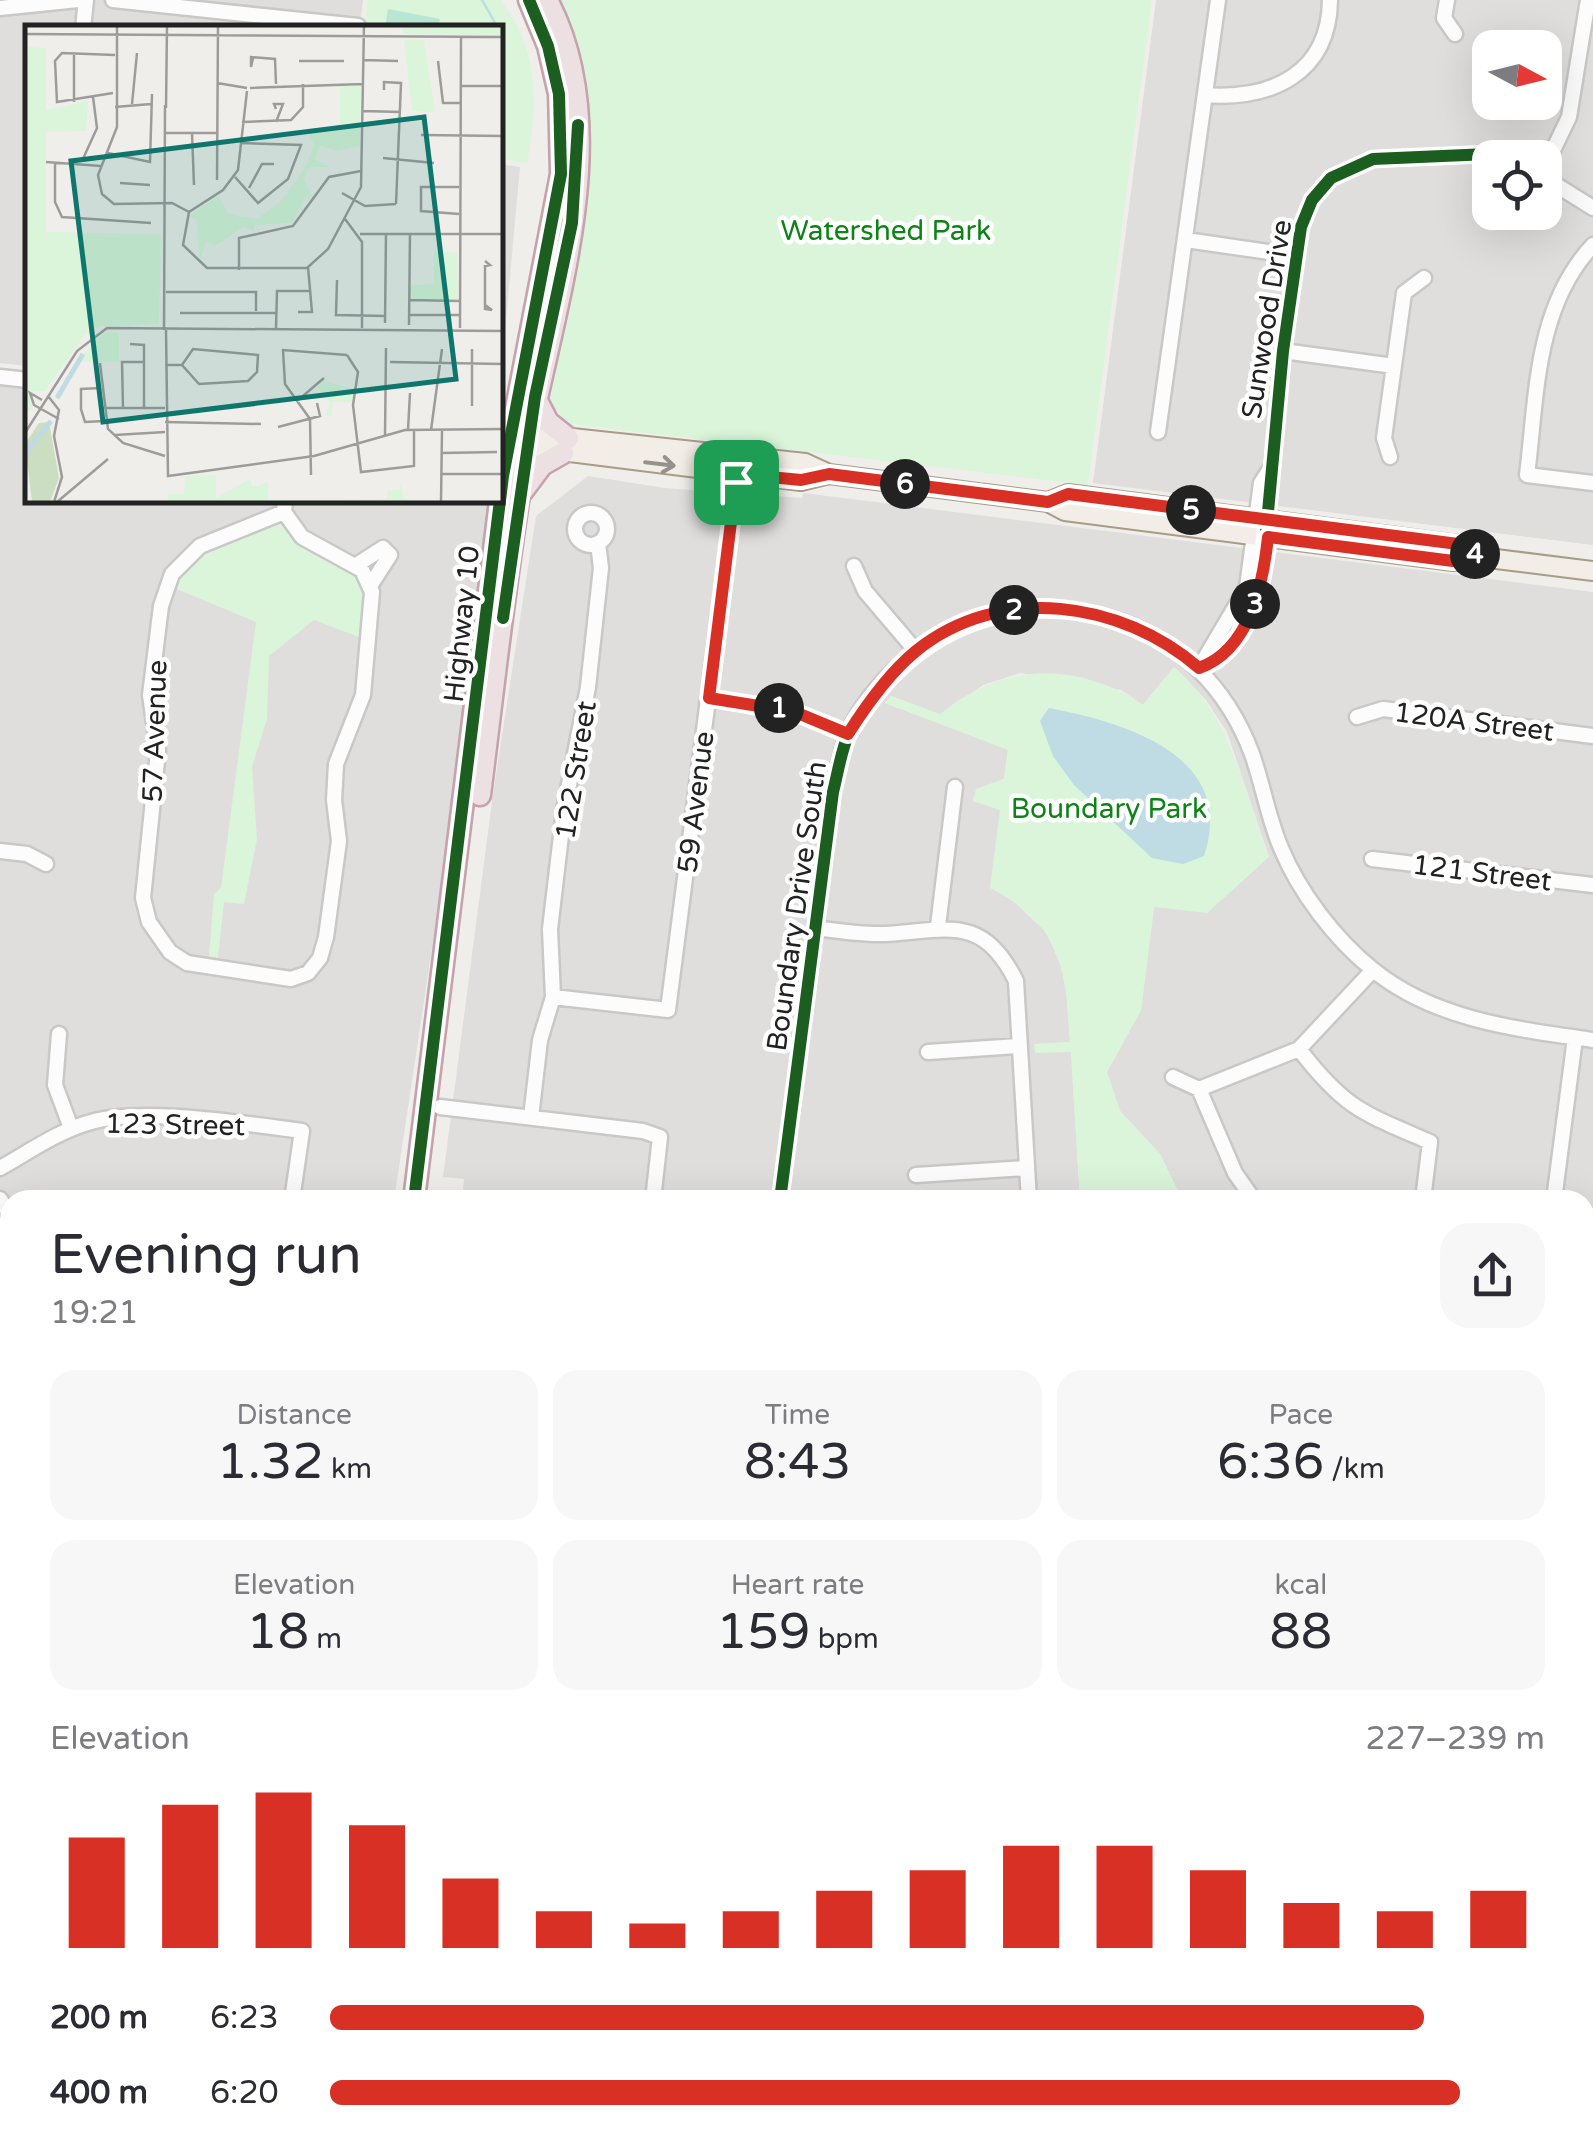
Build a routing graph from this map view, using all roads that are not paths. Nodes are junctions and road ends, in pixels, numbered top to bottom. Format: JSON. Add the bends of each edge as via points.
{"nodes":[{"id":1,"x":78,"y":0,"type":"edge"},
{"id":2,"x":86,"y":0,"type":"edge"},
{"id":3,"x":113,"y":0,"type":"edge"},
{"id":4,"x":529,"y":0,"type":"edge"},
{"id":5,"x":547,"y":0,"type":"edge"},
{"id":6,"x":1218,"y":0,"type":"edge"},
{"id":7,"x":1330,"y":0,"type":"edge"},
{"id":8,"x":1447,"y":0,"type":"edge"},
{"id":9,"x":1588,"y":0,"type":"edge"},
{"id":10,"x":2,"y":5,"type":"edge"},
{"id":11,"x":208,"y":5,"type":"edge"},
{"id":12,"x":83,"y":25,"type":"edge"},
{"id":13,"x":351,"y":25,"type":"edge"},
{"id":14,"x":1455,"y":34,"type":"dead end"},
{"id":15,"x":1587,"y":67,"type":"edge"},
{"id":16,"x":1205,"y":96,"type":"junction"},
{"id":17,"x":1558,"y":140,"type":"edge"},
{"id":18,"x":1472,"y":155,"type":"edge"},
{"id":19,"x":1562,"y":189,"type":"edge"},
{"id":20,"x":1593,"y":208,"type":"edge"},
{"id":21,"x":1186,"y":240,"type":"junction"},
{"id":22,"x":1593,"y":245,"type":"edge"},
{"id":23,"x":1296,"y":256,"type":"junction"},
{"id":24,"x":1424,"y":278,"type":"dead end"},
{"id":25,"x":1283,"y":351,"type":"junction"},
{"id":26,"x":1394,"y":366,"type":"junction"},
{"id":27,"x":0,"y":377,"type":"edge"},
{"id":28,"x":25,"y":380,"type":"edge"},
{"id":29,"x":526,"y":398,"type":"junction"},
{"id":30,"x":1158,"y":432,"type":"dead end"},
{"id":31,"x":511,"y":435,"type":"edge"},
{"id":32,"x":566,"y":445,"type":"junction"},
{"id":33,"x":1390,"y":457,"type":"dead end"},
{"id":34,"x":502,"y":474,"type":"edge"},
{"id":35,"x":737,"y":474,"type":"junction"},
{"id":36,"x":829,"y":474,"type":"junction"},
{"id":37,"x":1593,"y":482,"type":"edge"},
{"id":38,"x":520,"y":495,"type":"junction"},
{"id":39,"x":499,"y":502,"type":"edge"},
{"id":40,"x":285,"y":506,"type":"edge"},
{"id":41,"x":1262,"y":528,"type":"junction"},
{"id":42,"x":598,"y":544,"type":"dead end"},
{"id":43,"x":355,"y":566,"type":"junction"},
{"id":44,"x":854,"y":566,"type":"dead end"},
{"id":45,"x":1593,"y":571,"type":"edge"},
{"id":46,"x":370,"y":586,"type":"junction"},
{"id":47,"x":916,"y":651,"type":"junction"},
{"id":48,"x":1199,"y":668,"type":"junction"},
{"id":49,"x":709,"y":698,"type":"junction"},
{"id":50,"x":1357,"y":716,"type":"dead end"},
{"id":51,"x":848,"y":734,"type":"junction"},
{"id":52,"x":1593,"y":736,"type":"edge"},
{"id":53,"x":954,"y":787,"type":"dead end"},
{"id":54,"x":0,"y":851,"type":"edge"},
{"id":55,"x":1372,"y":859,"type":"dead end"},
{"id":56,"x":46,"y":864,"type":"dead end"},
{"id":57,"x":1593,"y":885,"type":"edge"},
{"id":58,"x":938,"y":926,"type":"junction"},
{"id":59,"x":816,"y":928,"type":"junction"},
{"id":60,"x":1373,"y":970,"type":"junction"},
{"id":61,"x":553,"y":997,"type":"junction"},
{"id":62,"x":59,"y":1034,"type":"dead end"},
{"id":63,"x":1575,"y":1038,"type":"junction"},
{"id":64,"x":1593,"y":1040,"type":"edge"},
{"id":65,"x":1019,"y":1046,"type":"junction"},
{"id":66,"x":1299,"y":1049,"type":"junction"},
{"id":67,"x":928,"y":1052,"type":"dead end"},
{"id":68,"x":1173,"y":1077,"type":"dead end"},
{"id":69,"x":1199,"y":1089,"type":"junction"},
{"id":70,"x":440,"y":1107,"type":"junction"},
{"id":71,"x":530,"y":1118,"type":"junction"},
{"id":72,"x":71,"y":1128,"type":"junction"},
{"id":73,"x":0,"y":1168,"type":"edge"},
{"id":74,"x":1027,"y":1168,"type":"junction"},
{"id":75,"x":916,"y":1175,"type":"dead end"},
{"id":76,"x":293,"y":1190,"type":"edge"},
{"id":77,"x":415,"y":1190,"type":"edge"},
{"id":78,"x":429,"y":1190,"type":"edge"},
{"id":79,"x":655,"y":1190,"type":"edge"},
{"id":80,"x":781,"y":1190,"type":"edge"},
{"id":81,"x":1029,"y":1190,"type":"edge"},
{"id":82,"x":1247,"y":1190,"type":"edge"},
{"id":83,"x":1424,"y":1190,"type":"edge"},
{"id":84,"x":1555,"y":1190,"type":"edge"}],
"edges":[{"from":1,"to":10,"type":"street"},
{"from":2,"to":12,"type":"street"},
{"from":3,"to":11,"type":"street"},
{"from":4,"to":29,"type":"highway","name":"Highway 10","via":[[560,94],[562,135]]},
{"from":5,"to":29,"type":"highway","name":"Highway 10","via":[[575,96],[579,169],[572,223]]},
{"from":6,"to":16,"type":"street"},
{"from":7,"to":16,"type":"street","via":[[1321,46],[1304,68],[1252,96]]},
{"from":8,"to":14,"type":"street","via":[[1444,18]]},
{"from":9,"to":15,"type":"street"},
{"from":11,"to":13,"type":"street"},
{"from":15,"to":17,"type":"street"},
{"from":16,"to":21,"type":"street"},
{"from":18,"to":23,"type":"street","name":"Sunwood Drive","via":[[1354,164],[1312,200]]},
{"from":19,"to":20,"type":"street"},
{"from":21,"to":23,"type":"street"},
{"from":21,"to":30,"type":"street"},
{"from":22,"to":37,"type":"street","via":[[1554,302],[1527,475]]},
{"from":23,"to":25,"type":"street","name":"Sunwood Drive"},
{"from":24,"to":26,"type":"street","via":[[1404,293]]},
{"from":25,"to":26,"type":"street"},
{"from":25,"to":41,"type":"street","name":"Sunwood Drive","via":[[1270,469],[1261,483]]},
{"from":26,"to":33,"type":"street","via":[[1384,438]]},
{"from":27,"to":28,"type":"street"},
{"from":29,"to":31,"type":"highway","name":"Highway 10"},
{"from":29,"to":31,"type":"highway"},
{"from":29,"to":32,"type":"highway"},
{"from":31,"to":32,"type":"main road"},
{"from":31,"to":34,"type":"highway","name":"Highway 10"},
{"from":31,"to":38,"type":"highway","name":"Highway 10"},
{"from":32,"to":35,"type":"main road","one_way":true},
{"from":32,"to":36,"type":"main road","via":[[805,463]]},
{"from":32,"to":38,"type":"highway"},
{"from":35,"to":36,"type":"main road","via":[[801,480]]},
{"from":35,"to":49,"type":"street","name":"59 Avenue"},
{"from":36,"to":41,"type":"main road","via":[[1048,502],[1068,494]]},
{"from":38,"to":70,"type":"highway","name":"Highway 10"},
{"from":39,"to":77,"type":"highway","name":"Highway 10"},
{"from":40,"to":43,"type":"street","via":[[302,537]]},
{"from":40,"to":46,"type":"street","name":"57 Avenue","via":[[200,546],[172,574],[160,606],[150,695],[158,751],[143,898],[170,952],[207,969],[291,979],[308,973],[320,958],[339,841],[336,764],[363,695]]},
{"from":41,"to":45,"type":"main road","via":[[1453,561],[1480,557]]},
{"from":41,"to":48,"type":"street","name":"Sunwood Drive","via":[[1255,604],[1239,635],[1217,660]]},
{"from":42,"to":61,"type":"street","name":"122 Street","via":[[588,687],[550,929]]},
{"from":43,"to":46,"type":"street"},
{"from":43,"to":46,"type":"street","via":[[383,548],[390,555]]},
{"from":44,"to":47,"type":"street","via":[[865,591]]},
{"from":47,"to":48,"type":"street","name":"Boundary Drive South","via":[[960,624],[1048,607],[1124,622]]},
{"from":47,"to":51,"type":"street","name":"Boundary Drive South"},
{"from":48,"to":60,"type":"street","via":[[1243,732],[1281,848],[1304,890]]},
{"from":49,"to":51,"type":"street","via":[[795,712]]},
{"from":49,"to":61,"type":"street","name":"59 Avenue","via":[[668,1010]]},
{"from":50,"to":52,"type":"street","name":"120A Street","via":[[1383,708]]},
{"from":51,"to":59,"type":"street","name":"Boundary Drive South","via":[[833,792]]},
{"from":53,"to":58,"type":"street"},
{"from":54,"to":56,"type":"street"},
{"from":55,"to":57,"type":"street","name":"121 Street"},
{"from":58,"to":59,"type":"street","via":[[886,934]]},
{"from":58,"to":65,"type":"street","via":[[980,936],[1002,952],[1016,981]]},
{"from":59,"to":80,"type":"street","name":"Boundary Drive South"},
{"from":60,"to":63,"type":"street","via":[[1450,1012]]},
{"from":60,"to":66,"type":"street"},
{"from":61,"to":71,"type":"street","name":"122 Street"},
{"from":62,"to":72,"type":"street","via":[[55,1085]]},
{"from":63,"to":64,"type":"street"},
{"from":63,"to":84,"type":"street"},
{"from":65,"to":67,"type":"street"},
{"from":65,"to":74,"type":"street"},
{"from":66,"to":69,"type":"street"},
{"from":66,"to":83,"type":"street","via":[[1354,1110],[1430,1142]]},
{"from":68,"to":69,"type":"street"},
{"from":69,"to":82,"type":"street"},
{"from":70,"to":71,"type":"street"},
{"from":70,"to":78,"type":"highway","name":"Highway 10"},
{"from":71,"to":79,"type":"street","via":[[660,1136]]},
{"from":72,"to":73,"type":"street","name":"123 Street"},
{"from":72,"to":76,"type":"street","name":"123 Street","via":[[97,1120],[198,1118],[302,1131]]},
{"from":74,"to":75,"type":"street"},
{"from":74,"to":81,"type":"street"}]}
